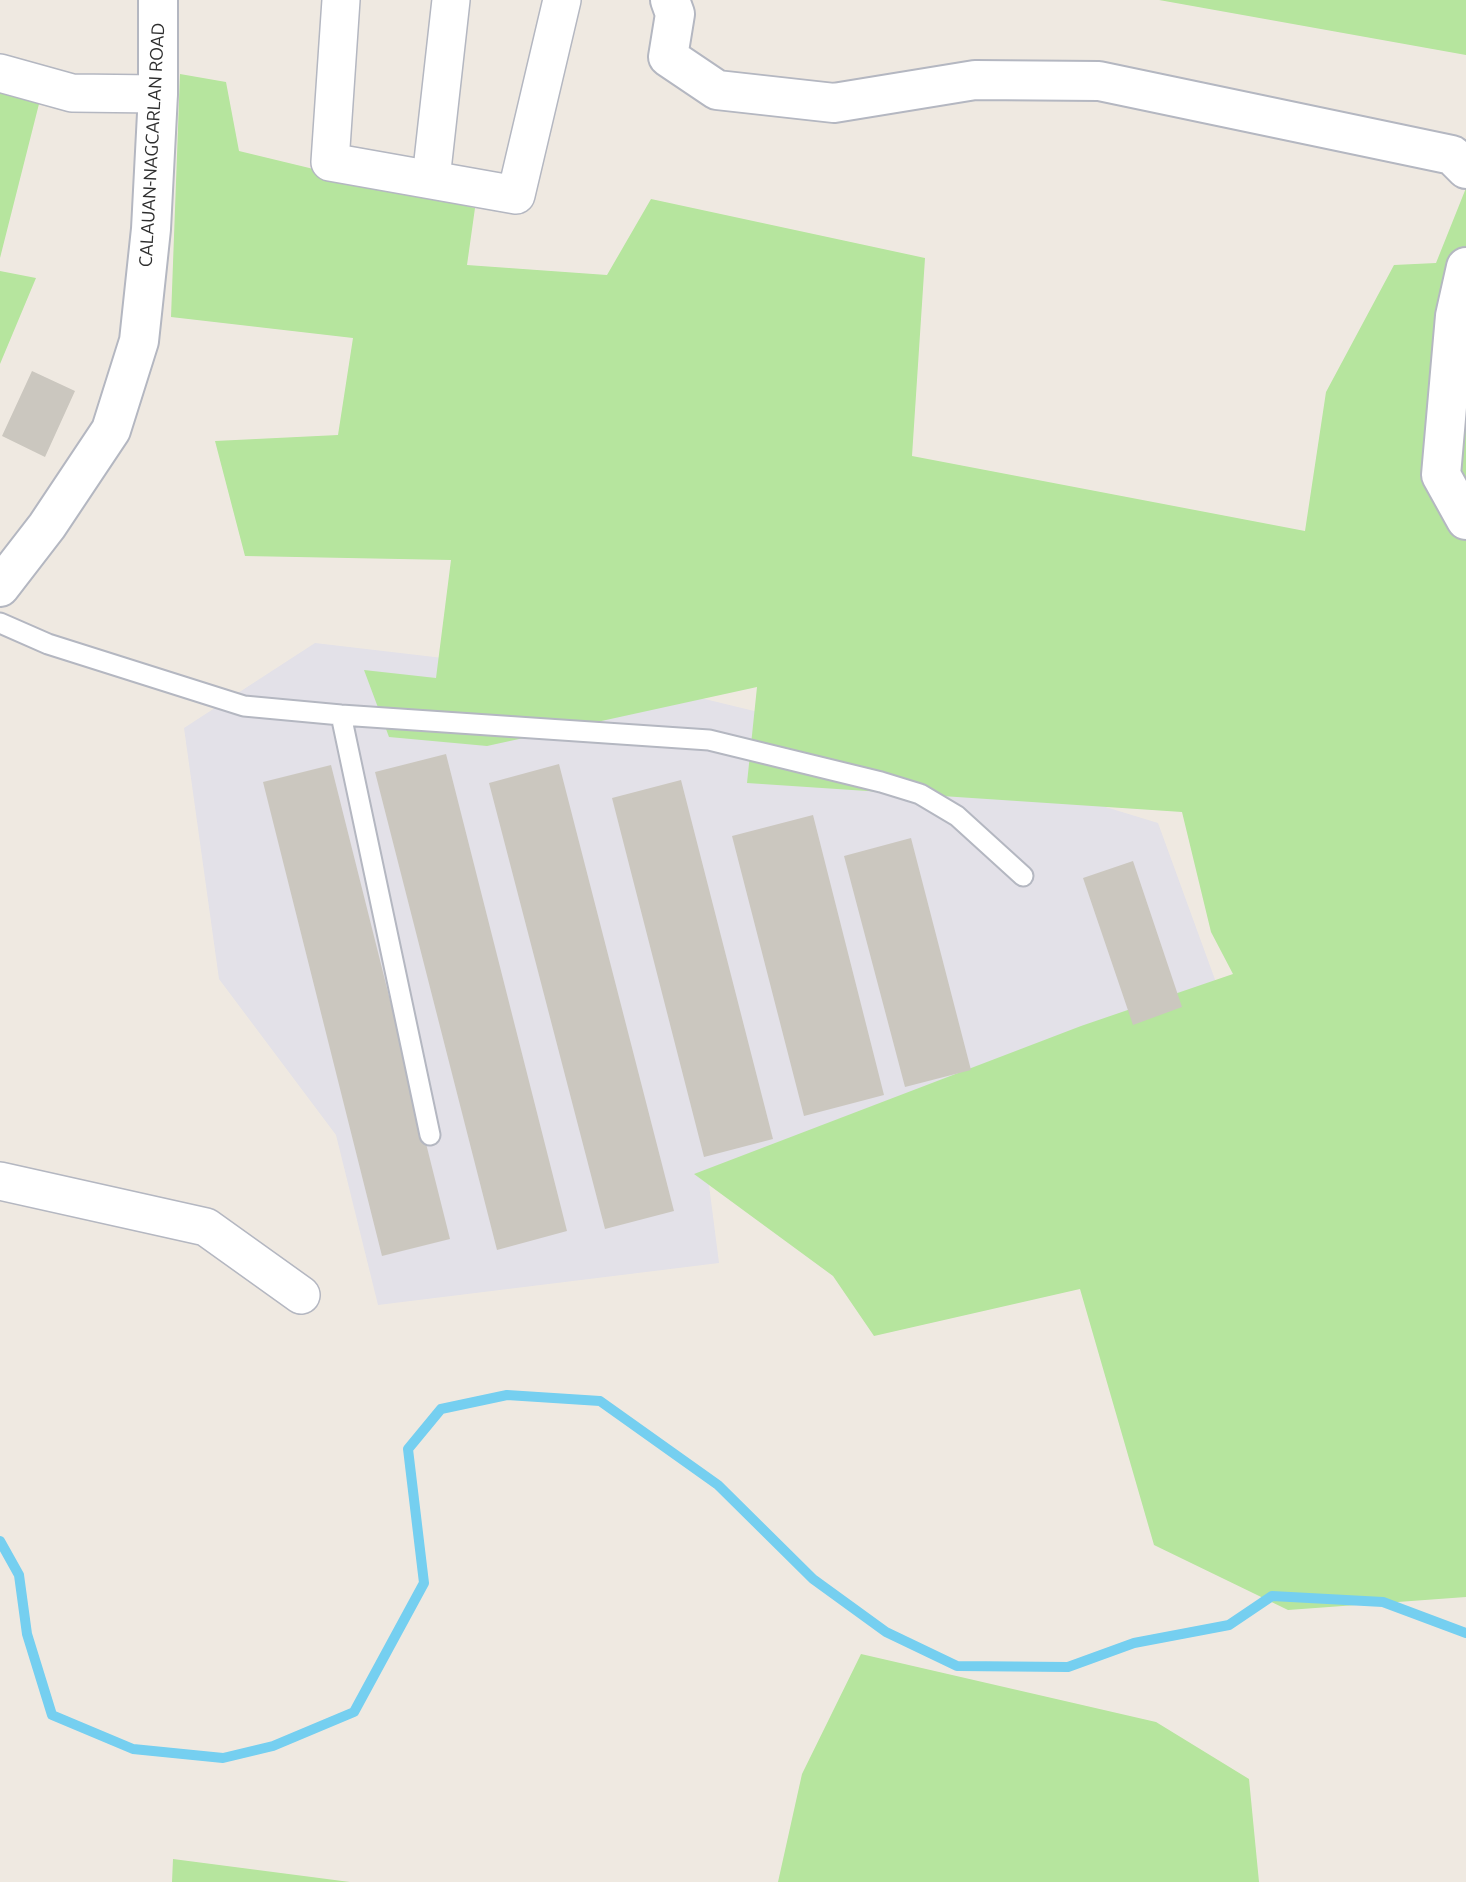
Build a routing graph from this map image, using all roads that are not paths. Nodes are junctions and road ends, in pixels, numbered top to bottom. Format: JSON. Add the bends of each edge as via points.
{"nodes":[{"id":1,"x":158,"y":0,"type":"edge"},
{"id":2,"x":341,"y":0,"type":"edge"},
{"id":3,"x":451,"y":0,"type":"edge"},
{"id":4,"x":562,"y":0,"type":"edge"},
{"id":5,"x":670,"y":0,"type":"edge"},
{"id":6,"x":0,"y":73,"type":"edge"},
{"id":7,"x":158,"y":94,"type":"junction"},
{"id":8,"x":1466,"y":169,"type":"edge"},
{"id":9,"x":430,"y":179,"type":"junction"},
{"id":10,"x":1466,"y":267,"type":"edge"},
{"id":11,"x":1466,"y":520,"type":"edge"},
{"id":12,"x":0,"y":587,"type":"edge"},
{"id":13,"x":0,"y":623,"type":"edge"},
{"id":14,"x":341,"y":715,"type":"junction"},
{"id":15,"x":1023,"y":876,"type":"dead end"},
{"id":16,"x":430,"y":1135,"type":"dead end"},
{"id":17,"x":0,"y":1181,"type":"edge"},
{"id":18,"x":300,"y":1295,"type":"dead end"}],
"edges":[{"from":1,"to":7,"type":"street","name":"CALAUAN-NAGCARLAN ROAD"},
{"from":2,"to":9,"type":"street","via":[[330,162]]},
{"from":3,"to":9,"type":"street"},
{"from":4,"to":9,"type":"street","via":[[516,195]]},
{"from":5,"to":8,"type":"street","via":[[676,14],[668,57],[717,90],[834,103],[975,80],[1098,80],[1452,155]]},
{"from":6,"to":7,"type":"street","via":[[72,93]]},
{"from":7,"to":12,"type":"street","name":"CALAUAN-NAGCARLAN ROAD","via":[[152,229],[139,341],[111,430]]},
{"from":10,"to":11,"type":"street","via":[[1455,316],[1441,475]]},
{"from":13,"to":14,"type":"lane","via":[[48,644],[244,706]]},
{"from":14,"to":15,"type":"lane","via":[[709,740],[920,794],[957,816]]},
{"from":14,"to":16,"type":"lane"},
{"from":17,"to":18,"type":"street","via":[[206,1227]]}]}
